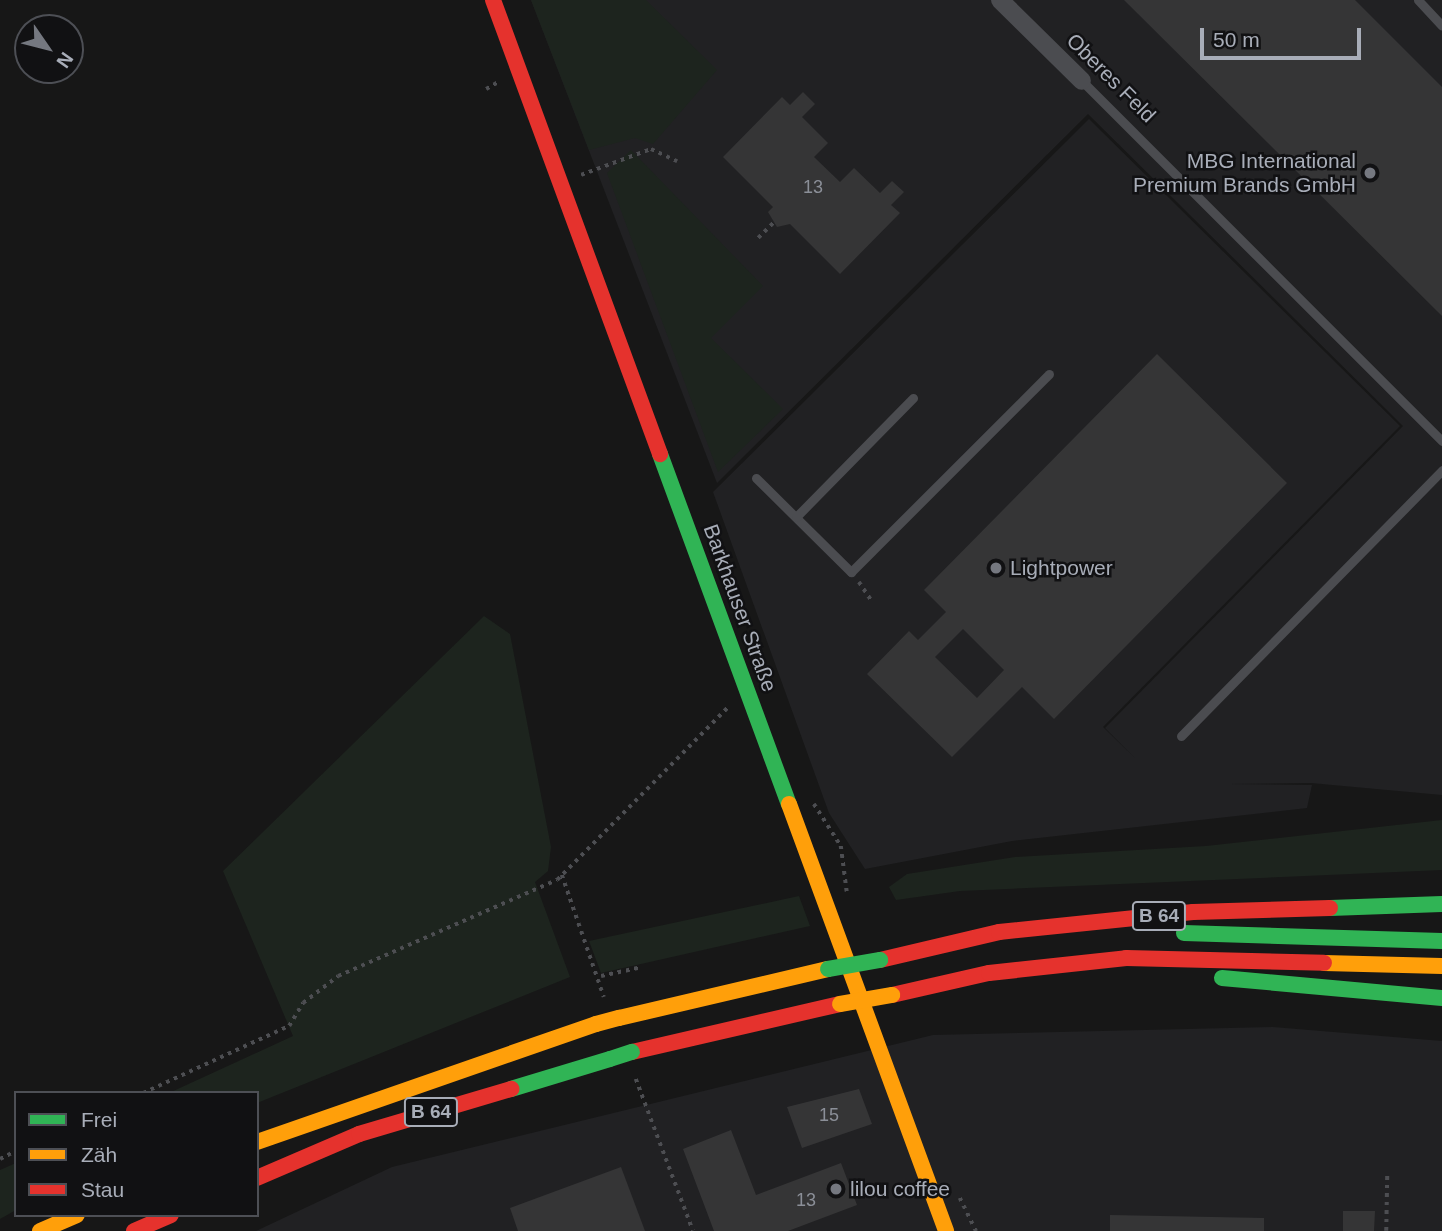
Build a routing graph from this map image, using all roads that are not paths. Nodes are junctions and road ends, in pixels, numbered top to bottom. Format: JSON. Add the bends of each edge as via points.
{"nodes":[{"id":1,"x":493,"y":0,"type":"edge"},
{"id":2,"x":1000,"y":0,"type":"edge"},
{"id":3,"x":1418,"y":0,"type":"edge"},
{"id":4,"x":1442,"y":26,"type":"edge"},
{"id":5,"x":1082,"y":81,"type":"joint"},
{"id":6,"x":1049,"y":373,"type":"dead end"},
{"id":7,"x":913,"y":398,"type":"dead end"},
{"id":8,"x":1442,"y":440,"type":"edge"},
{"id":9,"x":1442,"y":470,"type":"edge"},
{"id":10,"x":756,"y":478,"type":"dead end"},
{"id":11,"x":796,"y":517,"type":"junction"},
{"id":12,"x":1181,"y":736,"type":"dead end"},
{"id":13,"x":1442,"y":904,"type":"edge"},
{"id":14,"x":1442,"y":941,"type":"edge"},
{"id":15,"x":880,"y":960,"type":"junction"},
{"id":16,"x":1442,"y":966,"type":"edge"},
{"id":17,"x":1115,"y":978,"type":"dead end"},
{"id":18,"x":1154,"y":978,"type":"dead end"},
{"id":19,"x":892,"y":995,"type":"junction"},
{"id":20,"x":1442,"y":998,"type":"edge"},
{"id":21,"x":259,"y":1141,"type":"edge"},
{"id":22,"x":259,"y":1177,"type":"edge"},
{"id":23,"x":72,"y":1217,"type":"edge"},
{"id":24,"x":166,"y":1217,"type":"edge"},
{"id":25,"x":40,"y":1231,"type":"edge"},
{"id":26,"x":134,"y":1231,"type":"edge"},
{"id":27,"x":946,"y":1231,"type":"edge"}],
"edges":[{"from":1,"to":27,"type":"main road","name":"Barkhauser Straße"},
{"from":2,"to":5,"type":"street","name":"Oberes Feld"},
{"from":3,"to":4,"type":"lane"},
{"from":5,"to":8,"type":"lane","name":"Oberes Feld"},
{"from":6,"to":11,"type":"lane","via":[[852,572]]},
{"from":7,"to":11,"type":"lane"},
{"from":9,"to":12,"type":"lane"},
{"from":10,"to":11,"type":"lane"},
{"from":13,"to":15,"type":"main road","number":"B 64","via":[[1179,914],[999,932]]},
{"from":14,"to":15,"type":"main road","number":"B 64","via":[[1207,932]]},
{"from":15,"to":21,"type":"main road","number":"B 64","bridge":true,"via":[[596,1024]]},
{"from":16,"to":19,"type":"main road","number":"B 64","via":[[1126,958],[989,973]]},
{"from":17,"to":19,"type":"main road","number":"B 64"},
{"from":18,"to":20,"type":"main road","via":[[1261,979]]},
{"from":19,"to":22,"type":"main road","number":"B 64","bridge":true,"via":[[632,1052],[359,1134]]},
{"from":23,"to":25,"type":"main road"},
{"from":24,"to":26,"type":"main road"}]}
